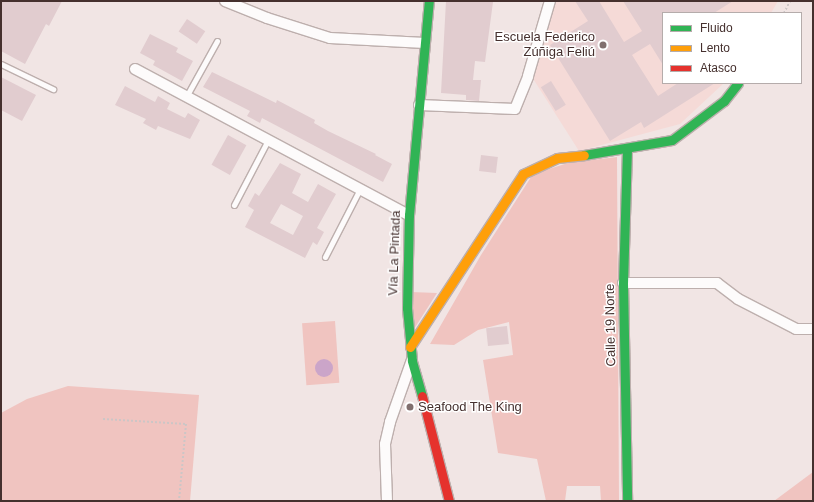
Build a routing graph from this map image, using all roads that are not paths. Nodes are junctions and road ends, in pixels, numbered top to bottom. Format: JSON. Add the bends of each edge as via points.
{"nodes":[{"id":1,"x":225,"y":1,"type":"edge"},
{"id":2,"x":429,"y":1,"type":"edge"},
{"id":3,"x":550,"y":1,"type":"edge"},
{"id":4,"x":218,"y":41,"type":"dead end"},
{"id":5,"x":425,"y":43,"type":"junction"},
{"id":6,"x":1,"y":64,"type":"edge"},
{"id":7,"x":134,"y":70,"type":"dead end"},
{"id":8,"x":737,"y":84,"type":"edge"},
{"id":9,"x":53,"y":89,"type":"dead end"},
{"id":10,"x":186,"y":97,"type":"junction"},
{"id":11,"x":419,"y":105,"type":"junction"},
{"id":12,"x":268,"y":140,"type":"junction"},
{"id":13,"x":627,"y":149,"type":"junction"},
{"id":14,"x":360,"y":189,"type":"junction"},
{"id":15,"x":234,"y":205,"type":"dead end"},
{"id":16,"x":409,"y":215,"type":"junction"},
{"id":17,"x":325,"y":257,"type":"dead end"},
{"id":18,"x":623,"y":283,"type":"junction"},
{"id":19,"x":813,"y":329,"type":"edge"},
{"id":20,"x":410,"y":347,"type":"junction"},
{"id":21,"x":412,"y":360,"type":"junction"},
{"id":22,"x":387,"y":501,"type":"edge"},
{"id":23,"x":449,"y":501,"type":"edge"},
{"id":24,"x":628,"y":501,"type":"edge"}],
"edges":[{"from":1,"to":5,"type":"street","via":[[267,18],[330,38]]},
{"from":2,"to":5,"type":"street","name":"Vía La Pintada"},
{"from":3,"to":11,"type":"street","via":[[515,110]]},
{"from":4,"to":10,"type":"lane"},
{"from":5,"to":11,"type":"street","name":"Vía La Pintada"},
{"from":6,"to":9,"type":"lane"},
{"from":7,"to":10,"type":"street"},
{"from":8,"to":13,"type":"street","via":[[724,101],[672,140]]},
{"from":10,"to":12,"type":"street"},
{"from":11,"to":16,"type":"street","name":"Vía La Pintada"},
{"from":12,"to":14,"type":"street"},
{"from":12,"to":15,"type":"lane"},
{"from":13,"to":18,"type":"street","name":"Calle 19 Norte"},
{"from":13,"to":20,"type":"street","via":[[557,158],[523,174]]},
{"from":14,"to":16,"type":"street"},
{"from":14,"to":17,"type":"lane"},
{"from":16,"to":20,"type":"street","name":"Vía La Pintada","via":[[406,266]]},
{"from":18,"to":19,"type":"street","via":[[717,283],[738,299],[796,329]]},
{"from":18,"to":24,"type":"street","name":"Calle 19 Norte"},
{"from":20,"to":21,"type":"street","name":"Vía La Pintada"},
{"from":21,"to":22,"type":"street","via":[[385,444]]},
{"from":21,"to":23,"type":"street","name":"Vía La Pintada"}]}
